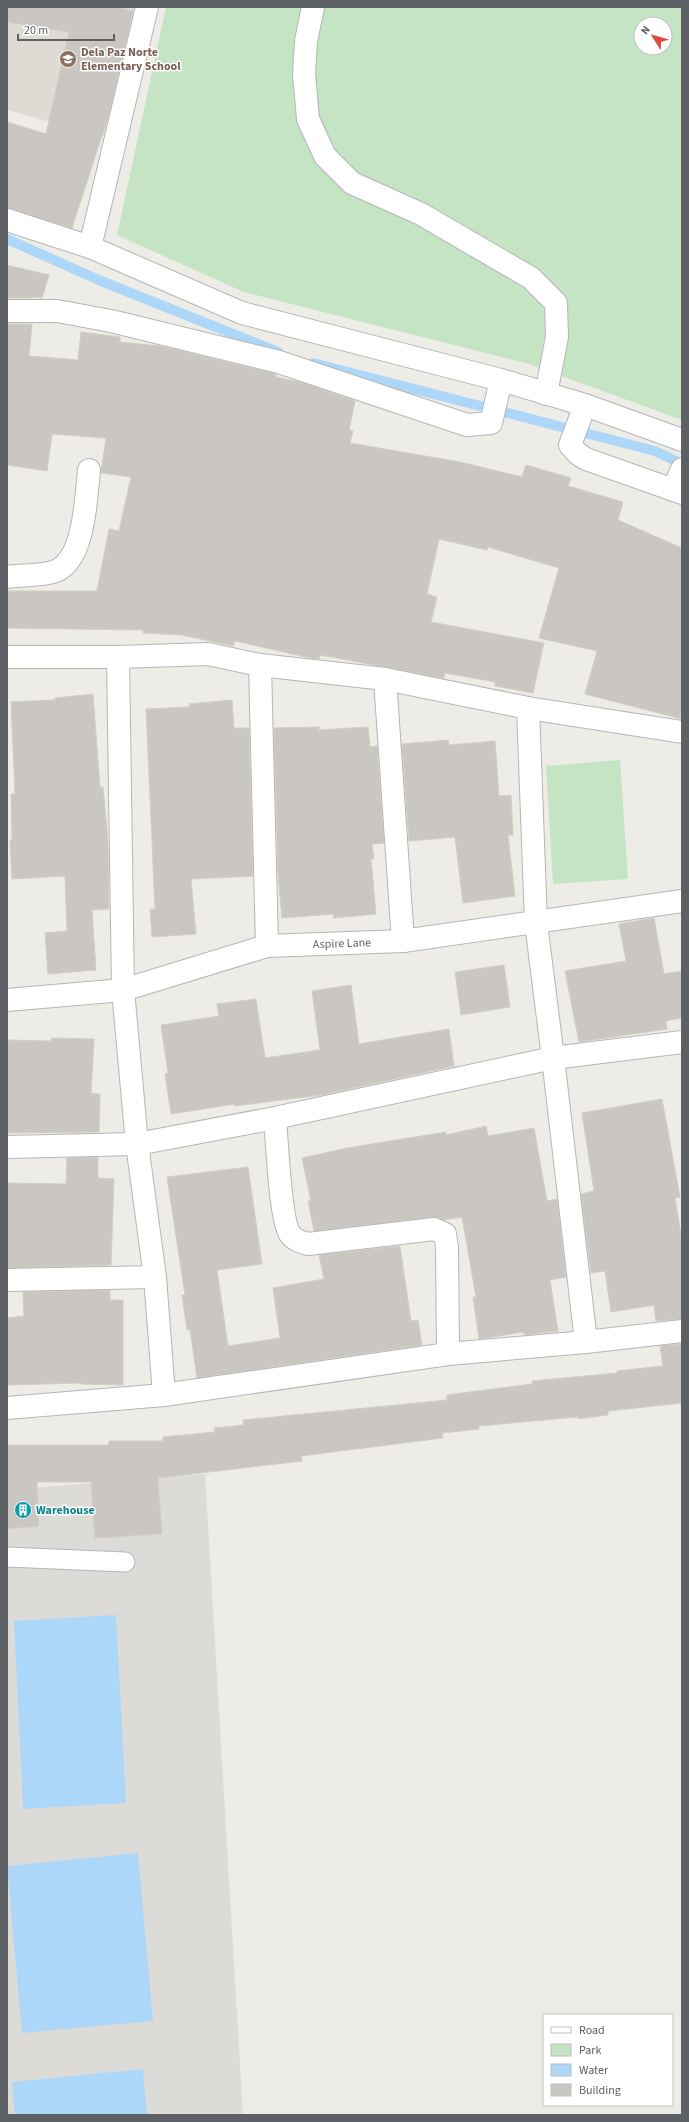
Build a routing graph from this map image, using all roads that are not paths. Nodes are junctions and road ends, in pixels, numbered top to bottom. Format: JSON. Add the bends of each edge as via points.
{"nodes":[{"id":1,"x":147,"y":7,"type":"edge"},
{"id":2,"x":313,"y":7,"type":"edge"},
{"id":3,"x":7,"y":220,"type":"edge"},
{"id":4,"x":90,"y":247,"type":"junction"},
{"id":5,"x":7,"y":311,"type":"edge"},
{"id":6,"x":500,"y":387,"type":"junction"},
{"id":7,"x":546,"y":394,"type":"junction"},
{"id":8,"x":583,"y":409,"type":"junction"},
{"id":9,"x":682,"y":440,"type":"edge"},
{"id":10,"x":89,"y":470,"type":"dead end"},
{"id":11,"x":679,"y":482,"type":"edge"},
{"id":12,"x":7,"y":577,"type":"edge"},
{"id":13,"x":7,"y":657,"type":"edge"},
{"id":14,"x":118,"y":657,"type":"junction"},
{"id":15,"x":260,"y":665,"type":"junction"},
{"id":16,"x":385,"y":679,"type":"junction"},
{"id":17,"x":528,"y":708,"type":"junction"},
{"id":18,"x":682,"y":732,"type":"edge"},
{"id":19,"x":682,"y":901,"type":"edge"},
{"id":20,"x":536,"y":923,"type":"junction"},
{"id":21,"x":403,"y":942,"type":"junction"},
{"id":22,"x":267,"y":946,"type":"junction"},
{"id":23,"x":124,"y":990,"type":"junction"},
{"id":24,"x":7,"y":1000,"type":"edge"},
{"id":25,"x":682,"y":1042,"type":"edge"},
{"id":26,"x":553,"y":1058,"type":"junction"},
{"id":27,"x":275,"y":1118,"type":"junction"},
{"id":28,"x":137,"y":1144,"type":"junction"},
{"id":29,"x":7,"y":1147,"type":"edge"},
{"id":30,"x":155,"y":1277,"type":"junction"},
{"id":31,"x":7,"y":1280,"type":"edge"},
{"id":32,"x":682,"y":1331,"type":"edge"},
{"id":33,"x":586,"y":1342,"type":"junction"},
{"id":34,"x":448,"y":1354,"type":"junction"},
{"id":35,"x":164,"y":1395,"type":"junction"},
{"id":36,"x":7,"y":1408,"type":"edge"},
{"id":37,"x":7,"y":1557,"type":"edge"},
{"id":38,"x":125,"y":1562,"type":"dead end"}],
"edges":[{"from":1,"to":4,"type":"street"},
{"from":2,"to":7,"type":"street","via":[[306,41],[304,74],[308,119],[324,156],[352,182],[421,214],[531,278],[556,303],[557,337]]},
{"from":3,"to":4,"type":"street"},
{"from":4,"to":6,"type":"street","via":[[242,313]]},
{"from":5,"to":6,"type":"street","via":[[57,311],[111,321],[279,362],[466,424],[491,422]]},
{"from":6,"to":7,"type":"street"},
{"from":7,"to":8,"type":"street"},
{"from":8,"to":9,"type":"street"},
{"from":8,"to":11,"type":"street","via":[[570,445],[586,458]]},
{"from":10,"to":12,"type":"street","via":[[79,540],[70,561],[54,572]]},
{"from":13,"to":14,"type":"street"},
{"from":14,"to":15,"type":"street","via":[[208,654]]},
{"from":14,"to":23,"type":"street"},
{"from":15,"to":16,"type":"street"},
{"from":15,"to":22,"type":"street"},
{"from":16,"to":17,"type":"street"},
{"from":16,"to":21,"type":"street"},
{"from":17,"to":18,"type":"street"},
{"from":17,"to":20,"type":"street"},
{"from":19,"to":20,"type":"street","name":"Aspire Lane"},
{"from":20,"to":21,"type":"street","name":"Aspire Lane"},
{"from":20,"to":26,"type":"street"},
{"from":21,"to":22,"type":"street","name":"Aspire Lane"},
{"from":22,"to":23,"type":"street","name":"Aspire Lane"},
{"from":23,"to":24,"type":"street","name":"Aspire Lane"},
{"from":23,"to":28,"type":"street"},
{"from":25,"to":26,"type":"street"},
{"from":26,"to":27,"type":"street"},
{"from":26,"to":33,"type":"street"},
{"from":27,"to":28,"type":"street"},
{"from":27,"to":34,"type":"street","via":[[283,1206],[289,1233],[296,1240],[308,1244],[434,1228],[445,1234]]},
{"from":28,"to":29,"type":"street"},
{"from":28,"to":30,"type":"street"},
{"from":30,"to":31,"type":"street"},
{"from":30,"to":35,"type":"street"},
{"from":32,"to":33,"type":"street"},
{"from":33,"to":34,"type":"street"},
{"from":34,"to":35,"type":"street"},
{"from":35,"to":36,"type":"street"},
{"from":37,"to":38,"type":"lane"}]}
